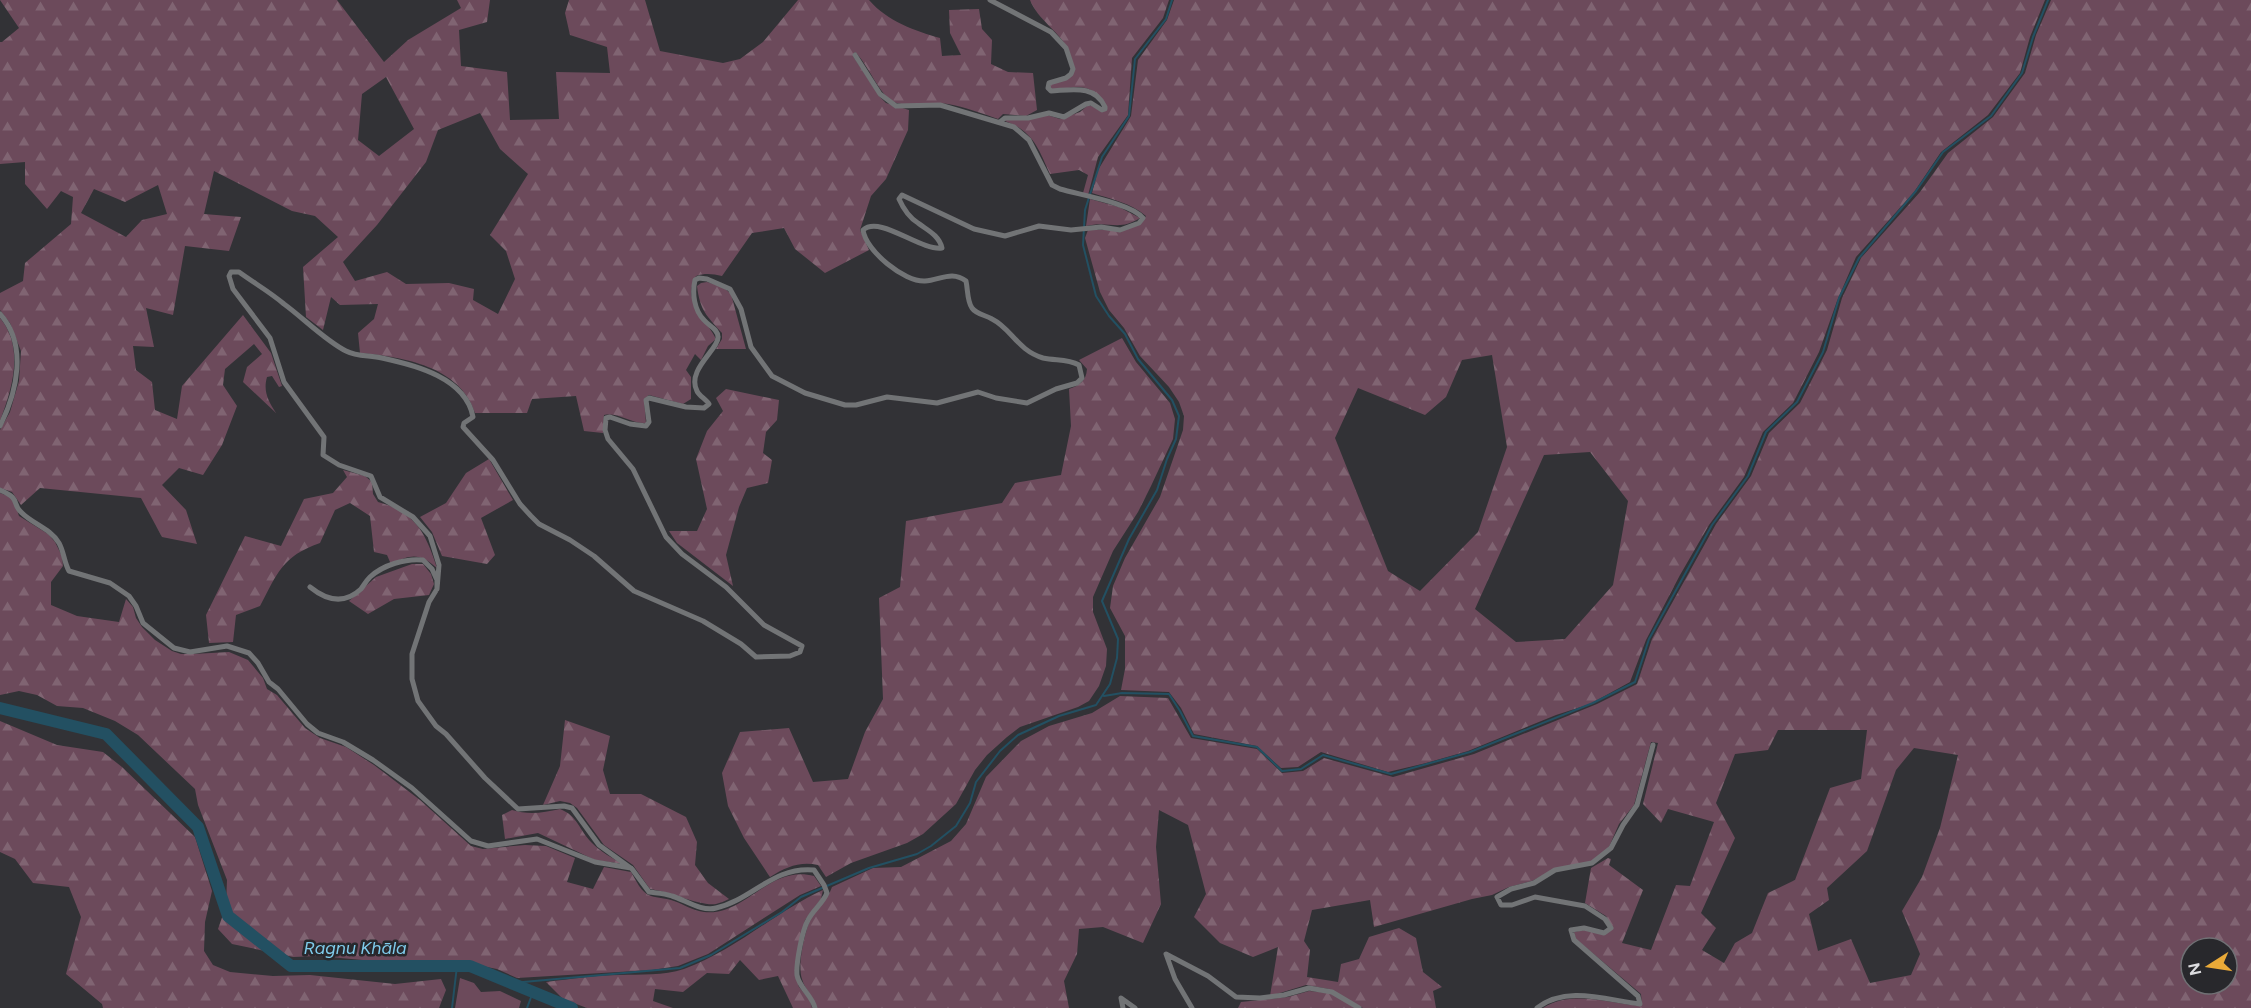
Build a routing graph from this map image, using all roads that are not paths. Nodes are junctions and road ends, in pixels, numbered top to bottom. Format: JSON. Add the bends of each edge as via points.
{"nodes":[{"id":1,"x":990,"y":0,"type":"edge"},
{"id":2,"x":855,"y":55,"type":"dead end"},
{"id":3,"x":1000,"y":122,"type":"junction"},
{"id":4,"x":0,"y":314,"type":"edge"},
{"id":5,"x":0,"y":426,"type":"edge"},
{"id":6,"x":0,"y":490,"type":"edge"},
{"id":7,"x":310,"y":587,"type":"dead end"},
{"id":8,"x":437,"y":589,"type":"junction"},
{"id":9,"x":1653,"y":745,"type":"dead end"},
{"id":10,"x":632,"y":869,"type":"junction"},
{"id":11,"x":814,"y":1008,"type":"edge"},
{"id":12,"x":1123,"y":1008,"type":"edge"},
{"id":13,"x":1135,"y":1008,"type":"edge"},
{"id":14,"x":1192,"y":1008,"type":"edge"},
{"id":15,"x":1359,"y":1008,"type":"edge"},
{"id":16,"x":1537,"y":1008,"type":"edge"}],
"edges":[{"from":1,"to":3,"type":"street","via":[[1051,32],[1066,48],[1073,69],[1066,78],[1049,83],[1051,91],[1088,90],[1105,107],[1099,110],[1091,103],[1064,117],[1043,113]]},
{"from":2,"to":3,"type":"street","via":[[880,93],[896,106],[940,105]]},
{"from":3,"to":8,"type":"street","via":[[1014,127],[1029,140],[1052,185],[1118,205],[1143,218],[1120,230],[1039,226],[1005,236],[968,227],[902,195],[899,200],[903,208],[916,223],[934,234],[942,248],[871,226],[863,230],[866,242],[879,258],[918,280],[952,275],[966,281],[974,311],[994,320],[1035,355],[1079,365],[1082,378],[1077,383],[1027,403],[978,392],[937,403],[887,397],[845,405],[805,393],[772,376],[751,347],[741,309],[730,289],[699,278],[693,287],[698,311],[719,339],[694,380],[698,393],[709,404],[704,408],[686,407],[649,398],[646,426],[606,418],[608,438],[633,469],[666,537],[764,625],[802,646],[800,652],[790,656],[756,657],[703,621],[634,591],[594,556],[540,524],[520,504],[493,460],[463,427],[473,417],[461,392],[425,370],[347,352],[265,289],[239,272],[231,273],[233,289],[270,338],[284,382],[324,437],[323,456],[371,476],[380,498],[413,517],[430,536],[439,565]]},
{"from":4,"to":5,"type":"street","via":[[13,334],[18,352],[14,392]]},
{"from":6,"to":10,"type":"street","via":[[16,501],[23,515],[53,535],[69,571],[110,583],[129,596],[143,623],[182,651],[227,646],[249,654],[307,724],[373,760],[412,788],[471,841],[488,846],[537,839],[585,859]]},
{"from":7,"to":8,"type":"street","via":[[322,596],[342,599],[352,596],[383,568],[413,559],[432,569]]},
{"from":8,"to":10,"type":"street","via":[[429,602],[411,668],[414,690],[428,718],[513,806],[525,810],[572,808],[599,845]]},
{"from":9,"to":16,"type":"street","via":[[1637,805],[1611,848],[1592,863],[1556,870],[1497,897],[1502,905],[1535,897],[1585,906],[1605,919],[1611,928],[1604,933],[1584,928],[1571,930],[1574,940],[1638,996],[1640,1004],[1565,994]]},
{"from":10,"to":11,"type":"street","via":[[649,892],[664,893],[708,909],[734,901],[787,872],[814,870],[827,893],[807,921],[797,974]]},
{"from":12,"to":13,"type":"street","via":[[1121,998]]},
{"from":14,"to":15,"type":"street","via":[[1166,954],[1208,976],[1236,997],[1260,998],[1309,988],[1332,992]]}]}
